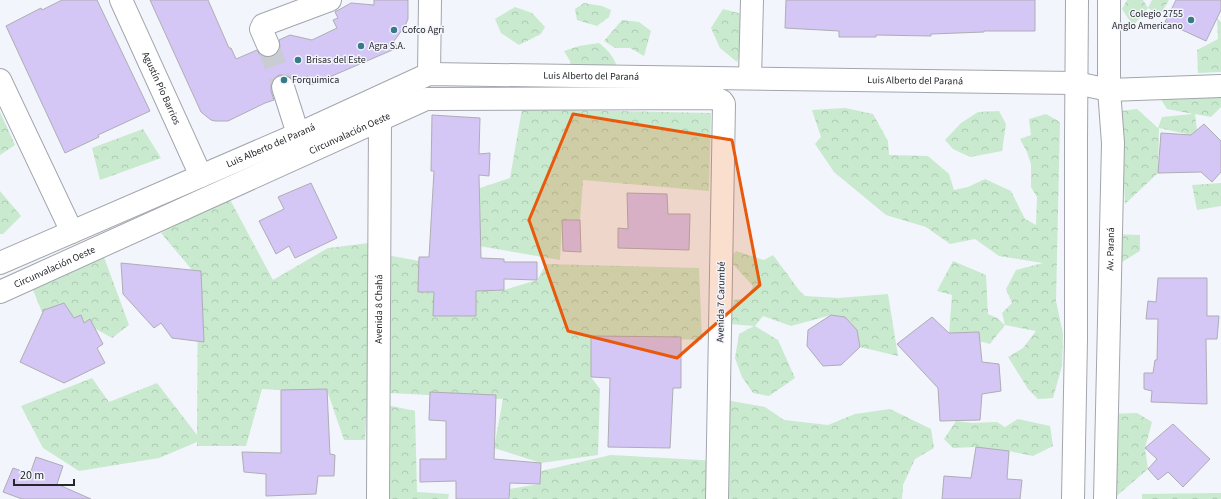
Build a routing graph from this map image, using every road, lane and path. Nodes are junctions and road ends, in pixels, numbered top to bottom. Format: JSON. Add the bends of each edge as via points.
{"nodes":[{"id":1,"x":121,"y":0,"type":"edge"},
{"id":2,"x":330,"y":0,"type":"edge"},
{"id":3,"x":430,"y":0,"type":"edge"},
{"id":4,"x":752,"y":0,"type":"edge"},
{"id":5,"x":1076,"y":0,"type":"edge"},
{"id":6,"x":1109,"y":0,"type":"edge"},
{"id":7,"x":268,"y":45,"type":"tunnel mouth"},
{"id":8,"x":429,"y":74,"type":"junction"},
{"id":9,"x":750,"y":78,"type":"junction"},
{"id":10,"x":0,"y":80,"type":"edge"},
{"id":11,"x":1076,"y":83,"type":"junction"},
{"id":12,"x":1221,"y":86,"type":"edge"},
{"id":13,"x":283,"y":87,"type":"tunnel mouth"},
{"id":14,"x":1109,"y":90,"type":"junction"},
{"id":15,"x":724,"y":104,"type":"joint"},
{"id":16,"x":380,"y":120,"type":"junction"},
{"id":17,"x":298,"y":134,"type":"junction"},
{"id":18,"x":201,"y":176,"type":"junction"},
{"id":19,"x":72,"y":232,"type":"junction"},
{"id":20,"x":0,"y":263,"type":"edge"},
{"id":21,"x":0,"y":292,"type":"edge"},
{"id":22,"x":378,"y":499,"type":"edge"},
{"id":23,"x":717,"y":499,"type":"edge"},
{"id":24,"x":1073,"y":499,"type":"edge"},
{"id":25,"x":1105,"y":499,"type":"edge"}],
"edges":[{"from":1,"to":18,"type":"street","name":"Agustín Pío Barrios"},
{"from":2,"to":7,"type":"street","via":[[263,26],[261,29]]},
{"from":3,"to":8,"type":"street"},
{"from":4,"to":9,"type":"street"},
{"from":5,"to":11,"type":"street"},
{"from":6,"to":14,"type":"street","name":"Av. Paraná"},
{"from":8,"to":9,"type":"street","name":"Luis Alberto del Paraná"},
{"from":8,"to":17,"type":"street","name":"Luis Alberto del Paraná"},
{"from":9,"to":11,"type":"street","name":"Luis Alberto del Paraná"},
{"from":10,"to":19,"type":"street"},
{"from":11,"to":14,"type":"street","name":"Luis Alberto del Paraná"},
{"from":11,"to":24,"type":"street"},
{"from":12,"to":14,"type":"street","name":"Luis Alberto del Paraná"},
{"from":13,"to":17,"type":"street"},
{"from":14,"to":25,"type":"street","name":"Av. Paraná","via":[[1113,143]]},
{"from":15,"to":16,"type":"street","name":"Circunvalación Oeste","via":[[716,98],[426,99]]},
{"from":15,"to":23,"type":"street","name":"Avenida 7 Carumbé"},
{"from":16,"to":21,"type":"street","name":"Circunvalación Oeste"},
{"from":16,"to":22,"type":"street","name":"Avenida 8 Chahá"},
{"from":17,"to":18,"type":"street","name":"Luis Alberto del Paraná"},
{"from":18,"to":19,"type":"street","name":"Luis Alberto del Paraná"},
{"from":19,"to":20,"type":"street","name":"Luis Alberto del Paraná"}]}
